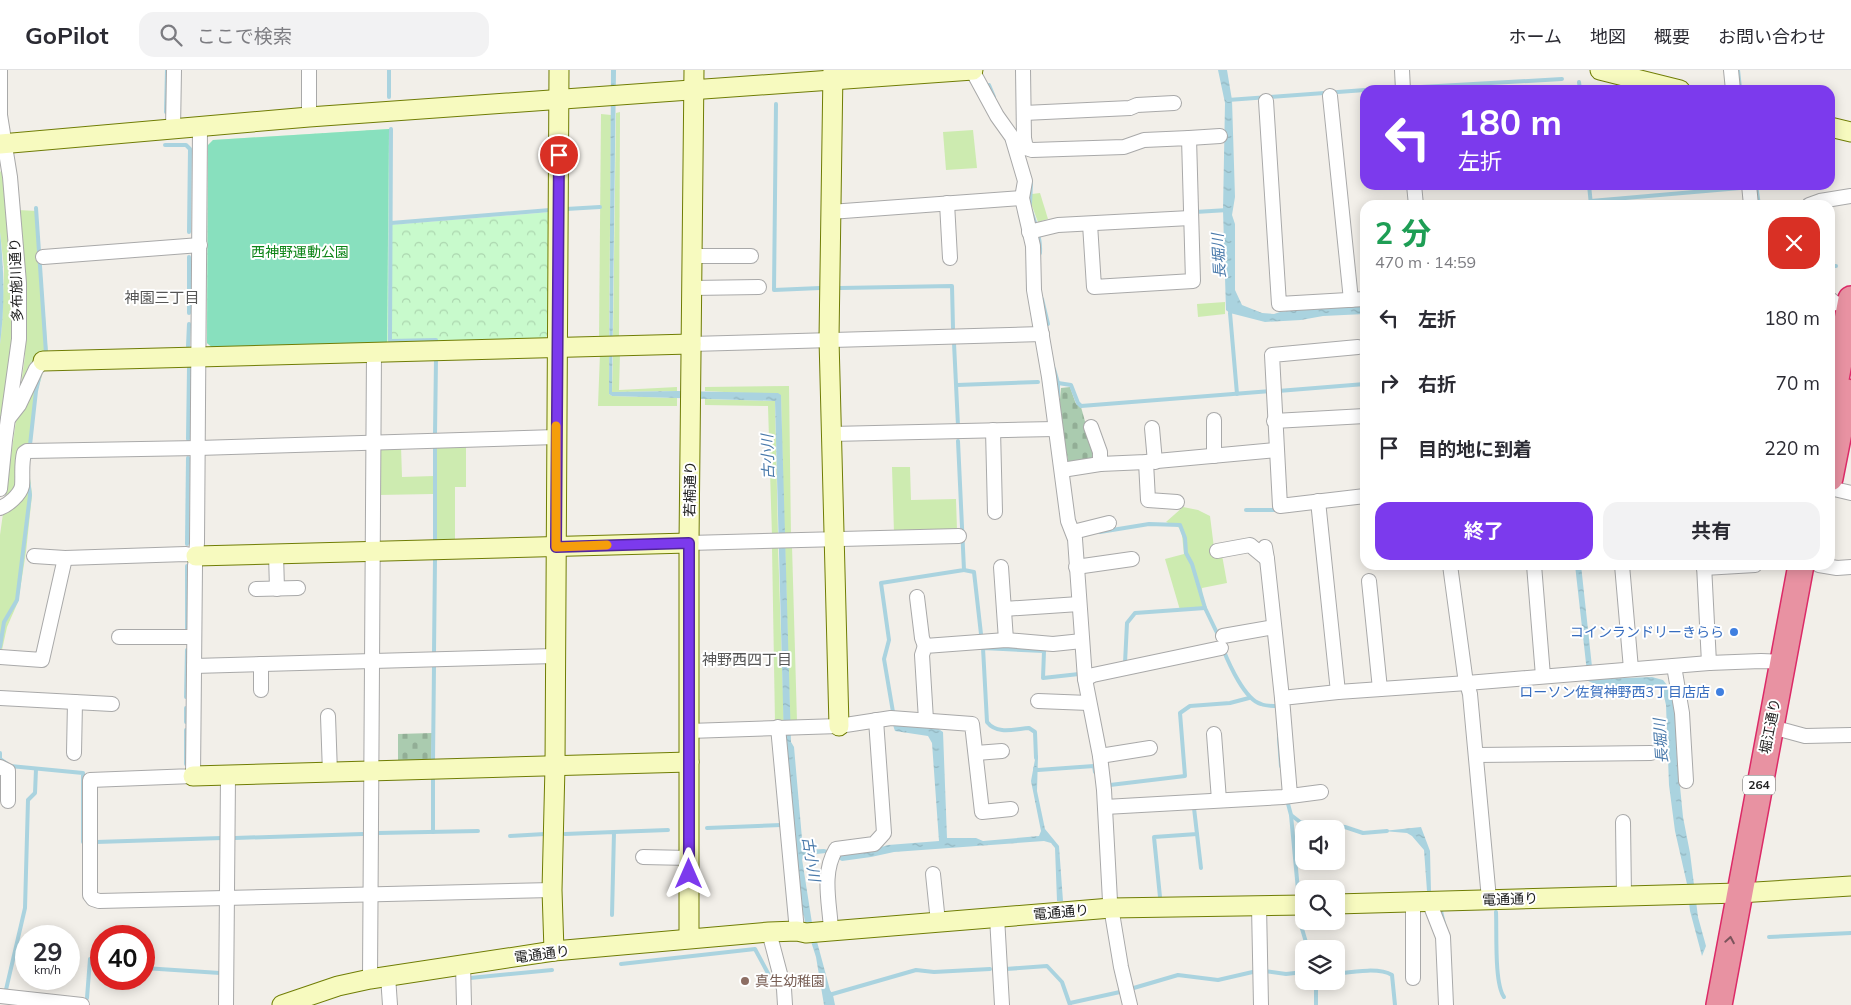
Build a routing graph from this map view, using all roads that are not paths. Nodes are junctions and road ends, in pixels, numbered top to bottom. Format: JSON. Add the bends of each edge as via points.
{"nodes":[{"id":1,"x":0,"y":70,"type":"edge"},
{"id":2,"x":174,"y":70,"type":"edge"},
{"id":3,"x":309,"y":70,"type":"edge"},
{"id":4,"x":560,"y":70,"type":"edge"},
{"id":5,"x":694,"y":70,"type":"edge"},
{"id":6,"x":972,"y":70,"type":"edge"},
{"id":7,"x":1023,"y":70,"type":"edge"},
{"id":8,"x":1402,"y":70,"type":"edge"},
{"id":9,"x":1600,"y":70,"type":"edge"},
{"id":10,"x":1730,"y":70,"type":"edge"},
{"id":11,"x":833,"y":75,"type":"edge"},
{"id":12,"x":1403,"y":85,"type":"edge"},
{"id":13,"x":1660,"y":85,"type":"edge"},
{"id":14,"x":1732,"y":85,"type":"edge"},
{"id":15,"x":694,"y":90,"type":"junction"},
{"id":16,"x":1330,"y":96,"type":"dead end"},
{"id":17,"x":560,"y":100,"type":"junction"},
{"id":18,"x":1266,"y":101,"type":"dead end"},
{"id":19,"x":1174,"y":103,"type":"dead end"},
{"id":20,"x":1024,"y":113,"type":"junction"},
{"id":21,"x":309,"y":118,"type":"junction"},
{"id":22,"x":200,"y":128,"type":"junction"},
{"id":23,"x":1835,"y":128,"type":"edge"},
{"id":24,"x":174,"y":130,"type":"junction"},
{"id":25,"x":1851,"y":132,"type":"edge"},
{"id":26,"x":1220,"y":136,"type":"dead end"},
{"id":27,"x":1189,"y":138,"type":"junction"},
{"id":28,"x":2,"y":144,"type":"edge"},
{"id":29,"x":1021,"y":149,"type":"junction"},
{"id":30,"x":1851,"y":196,"type":"edge"},
{"id":31,"x":1022,"y":198,"type":"junction"},
{"id":32,"x":1826,"y":200,"type":"edge"},
{"id":33,"x":947,"y":203,"type":"junction"},
{"id":34,"x":830,"y":212,"type":"junction"},
{"id":35,"x":1191,"y":213,"type":"junction"},
{"id":36,"x":1090,"y":224,"type":"junction"},
{"id":37,"x":1029,"y":232,"type":"junction"},
{"id":38,"x":200,"y":245,"type":"junction"},
{"id":39,"x":44,"y":256,"type":"dead end"},
{"id":40,"x":692,"y":256,"type":"junction"},
{"id":41,"x":751,"y":256,"type":"dead end"},
{"id":42,"x":950,"y":258,"type":"dead end"},
{"id":43,"x":759,"y":287,"type":"dead end"},
{"id":44,"x":692,"y":288,"type":"junction"},
{"id":45,"x":1358,"y":300,"type":"edge"},
{"id":46,"x":1844,"y":301,"type":"edge"},
{"id":47,"x":1042,"y":334,"type":"junction"},
{"id":48,"x":829,"y":339,"type":"junction"},
{"id":49,"x":691,"y":344,"type":"junction"},
{"id":50,"x":1358,"y":347,"type":"dead end"},
{"id":51,"x":558,"y":348,"type":"junction"},
{"id":52,"x":374,"y":352,"type":"junction"},
{"id":53,"x":199,"y":356,"type":"junction"},
{"id":54,"x":43,"y":361,"type":"joint"},
{"id":55,"x":1835,"y":372,"type":"edge"},
{"id":56,"x":1851,"y":372,"type":"edge"},
{"id":57,"x":1360,"y":416,"type":"edge"},
{"id":58,"x":8,"y":419,"type":"junction"},
{"id":59,"x":1214,"y":420,"type":"dead end"},
{"id":60,"x":1274,"y":422,"type":"junction"},
{"id":61,"x":1090,"y":427,"type":"dead end"},
{"id":62,"x":1055,"y":428,"type":"junction"},
{"id":63,"x":1152,"y":428,"type":"dead end"},
{"id":64,"x":993,"y":430,"type":"junction"},
{"id":65,"x":831,"y":434,"type":"junction"},
{"id":66,"x":556,"y":437,"type":"junction"},
{"id":67,"x":2,"y":440,"type":"edge"},
{"id":68,"x":373,"y":442,"type":"junction"},
{"id":69,"x":198,"y":448,"type":"junction"},
{"id":70,"x":1276,"y":450,"type":"junction"},
{"id":71,"x":1835,"y":453,"type":"edge"},
{"id":72,"x":1214,"y":456,"type":"junction"},
{"id":73,"x":1151,"y":462,"type":"junction"},
{"id":74,"x":1100,"y":464,"type":"junction"},
{"id":75,"x":1062,"y":470,"type":"junction"},
{"id":76,"x":1835,"y":489,"type":"edge"},
{"id":77,"x":0,"y":490,"type":"edge"},
{"id":78,"x":1851,"y":493,"type":"edge"},
{"id":79,"x":1360,"y":497,"type":"edge"},
{"id":80,"x":1318,"y":501,"type":"junction"},
{"id":81,"x":1177,"y":502,"type":"dead end"},
{"id":82,"x":0,"y":508,"type":"edge"},
{"id":83,"x":995,"y":512,"type":"dead end"},
{"id":84,"x":1109,"y":522,"type":"dead end"},
{"id":85,"x":1076,"y":530,"type":"junction"},
{"id":86,"x":959,"y":536,"type":"dead end"},
{"id":87,"x":835,"y":539,"type":"junction"},
{"id":88,"x":689,"y":543,"type":"junction"},
{"id":89,"x":556,"y":547,"type":"junction"},
{"id":90,"x":1217,"y":551,"type":"dead end"},
{"id":91,"x":373,"y":552,"type":"junction"},
{"id":92,"x":276,"y":554,"type":"junction"},
{"id":93,"x":34,"y":556,"type":"dead end"},
{"id":94,"x":196,"y":556,"type":"junction"},
{"id":95,"x":65,"y":558,"type":"junction"},
{"id":96,"x":1132,"y":559,"type":"dead end"},
{"id":97,"x":1076,"y":566,"type":"junction"},
{"id":98,"x":1851,"y":566,"type":"edge"},
{"id":99,"x":1001,"y":567,"type":"dead end"},
{"id":100,"x":1835,"y":568,"type":"edge"},
{"id":101,"x":1451,"y":570,"type":"edge"},
{"id":102,"x":1534,"y":570,"type":"edge"},
{"id":103,"x":1622,"y":570,"type":"edge"},
{"id":104,"x":1704,"y":570,"type":"edge"},
{"id":105,"x":1799,"y":570,"type":"edge"},
{"id":106,"x":1813,"y":570,"type":"edge"},
{"id":107,"x":1369,"y":581,"type":"dead end"},
{"id":108,"x":298,"y":588,"type":"dead end"},
{"id":109,"x":256,"y":589,"type":"dead end"},
{"id":110,"x":277,"y":589,"type":"junction"},
{"id":111,"x":917,"y":597,"type":"dead end"},
{"id":112,"x":1079,"y":604,"type":"junction"},
{"id":113,"x":1004,"y":608,"type":"junction"},
{"id":114,"x":1274,"y":627,"type":"junction"},
{"id":115,"x":119,"y":637,"type":"dead end"},
{"id":116,"x":194,"y":637,"type":"junction"},
{"id":117,"x":1006,"y":640,"type":"junction"},
{"id":118,"x":1082,"y":641,"type":"junction"},
{"id":119,"x":925,"y":646,"type":"junction"},
{"id":120,"x":556,"y":656,"type":"junction"},
{"id":121,"x":0,"y":657,"type":"edge"},
{"id":122,"x":372,"y":661,"type":"junction"},
{"id":123,"x":1783,"y":662,"type":"junction"},
{"id":124,"x":1709,"y":663,"type":"junction"},
{"id":125,"x":261,"y":664,"type":"junction"},
{"id":126,"x":194,"y":666,"type":"junction"},
{"id":127,"x":1674,"y":666,"type":"junction"},
{"id":128,"x":1631,"y":669,"type":"junction"},
{"id":129,"x":1543,"y":676,"type":"junction"},
{"id":130,"x":1085,"y":679,"type":"junction"},
{"id":131,"x":1467,"y":683,"type":"junction"},
{"id":132,"x":1380,"y":689,"type":"junction"},
{"id":133,"x":261,"y":690,"type":"dead end"},
{"id":134,"x":1338,"y":692,"type":"junction"},
{"id":135,"x":0,"y":698,"type":"edge"},
{"id":136,"x":1282,"y":698,"type":"junction"},
{"id":137,"x":1038,"y":701,"type":"dead end"},
{"id":138,"x":75,"y":702,"type":"junction"},
{"id":139,"x":1089,"y":703,"type":"junction"},
{"id":140,"x":112,"y":704,"type":"dead end"},
{"id":141,"x":328,"y":716,"type":"dead end"},
{"id":142,"x":876,"y":720,"type":"junction"},
{"id":143,"x":926,"y":720,"type":"junction"},
{"id":144,"x":839,"y":726,"type":"junction"},
{"id":145,"x":778,"y":727,"type":"junction"},
{"id":146,"x":1784,"y":730,"type":"junction"},
{"id":147,"x":689,"y":731,"type":"junction"},
{"id":148,"x":1214,"y":734,"type":"dead end"},
{"id":149,"x":1851,"y":735,"type":"edge"},
{"id":150,"x":1150,"y":748,"type":"dead end"},
{"id":151,"x":1002,"y":751,"type":"dead end"},
{"id":152,"x":74,"y":753,"type":"dead end"},
{"id":153,"x":976,"y":753,"type":"junction"},
{"id":154,"x":1651,"y":753,"type":"dead end"},
{"id":155,"x":1476,"y":755,"type":"junction"},
{"id":156,"x":1100,"y":756,"type":"junction"},
{"id":157,"x":689,"y":762,"type":"junction"},
{"id":158,"x":555,"y":766,"type":"junction"},
{"id":159,"x":0,"y":767,"type":"edge"},
{"id":160,"x":371,"y":772,"type":"junction"},
{"id":161,"x":330,"y":773,"type":"junction"},
{"id":162,"x":193,"y":776,"type":"junction"},
{"id":163,"x":228,"y":776,"type":"junction"},
{"id":164,"x":1686,"y":781,"type":"dead end"},
{"id":165,"x":1321,"y":792,"type":"dead end"},
{"id":166,"x":1286,"y":796,"type":"junction"},
{"id":167,"x":1219,"y":800,"type":"junction"},
{"id":168,"x":8,"y":801,"type":"dead end"},
{"id":169,"x":1105,"y":807,"type":"junction"},
{"id":170,"x":1011,"y":809,"type":"dead end"},
{"id":171,"x":1623,"y":822,"type":"dead end"},
{"id":172,"x":643,"y":857,"type":"dead end"},
{"id":173,"x":689,"y":858,"type":"junction"},
{"id":174,"x":933,"y":874,"type":"dead end"},
{"id":175,"x":1851,"y":886,"type":"edge"},
{"id":176,"x":552,"y":890,"type":"junction"},
{"id":177,"x":1747,"y":892,"type":"junction"},
{"id":178,"x":370,"y":895,"type":"junction"},
{"id":179,"x":1624,"y":896,"type":"junction"},
{"id":180,"x":228,"y":899,"type":"junction"},
{"id":181,"x":1489,"y":899,"type":"junction"},
{"id":182,"x":1422,"y":901,"type":"junction"},
{"id":183,"x":1345,"y":904,"type":"edge"},
{"id":184,"x":1295,"y":905,"type":"edge"},
{"id":185,"x":1259,"y":906,"type":"junction"},
{"id":186,"x":1111,"y":908,"type":"junction"},
{"id":187,"x":997,"y":918,"type":"junction"},
{"id":188,"x":938,"y":922,"type":"junction"},
{"id":189,"x":768,"y":932,"type":"junction"},
{"id":190,"x":813,"y":932,"type":"junction"},
{"id":191,"x":689,"y":938,"type":"junction"},
{"id":192,"x":554,"y":951,"type":"junction"},
{"id":193,"x":463,"y":964,"type":"junction"},
{"id":194,"x":379,"y":977,"type":"junction"},
{"id":195,"x":1413,"y":978,"type":"dead end"},
{"id":196,"x":1127,"y":995,"type":"edge"},
{"id":197,"x":0,"y":996,"type":"edge"},
{"id":198,"x":82,"y":1005,"type":"edge"},
{"id":199,"x":226,"y":1005,"type":"edge"},
{"id":200,"x":282,"y":1005,"type":"edge"},
{"id":201,"x":390,"y":1005,"type":"edge"},
{"id":202,"x":464,"y":1005,"type":"edge"},
{"id":203,"x":785,"y":1005,"type":"edge"},
{"id":204,"x":1002,"y":1005,"type":"edge"},
{"id":205,"x":1261,"y":1005,"type":"edge"},
{"id":206,"x":1446,"y":1005,"type":"edge"},
{"id":207,"x":1718,"y":1005,"type":"edge"},
{"id":208,"x":1735,"y":1005,"type":"edge"}],
"edges":[{"from":1,"to":28,"type":"street","name":"多布施川通り"},
{"from":2,"to":24,"type":"street"},
{"from":3,"to":21,"type":"street"},
{"from":4,"to":17,"type":"street"},
{"from":5,"to":15,"type":"street","name":"若楠通り"},
{"from":6,"to":11,"type":"street"},
{"from":6,"to":29,"type":"street","via":[[997,116]]},
{"from":7,"to":20,"type":"street"},
{"from":8,"to":12,"type":"street"},
{"from":9,"to":13,"type":"street"},
{"from":10,"to":14,"type":"street"},
{"from":11,"to":15,"type":"street"},
{"from":11,"to":34,"type":"street"},
{"from":15,"to":17,"type":"street"},
{"from":15,"to":40,"type":"street","name":"若楠通り"},
{"from":16,"to":45,"type":"street"},
{"from":17,"to":21,"type":"street"},
{"from":17,"to":51,"type":"street"},
{"from":18,"to":45,"type":"street","via":[[1279,304]]},
{"from":19,"to":20,"type":"street"},
{"from":20,"to":29,"type":"street"},
{"from":21,"to":22,"type":"street"},
{"from":22,"to":24,"type":"street"},
{"from":22,"to":38,"type":"street"},
{"from":23,"to":25,"type":"street"},
{"from":24,"to":28,"type":"street"},
{"from":26,"to":27,"type":"street"},
{"from":27,"to":29,"type":"street","via":[[1144,140],[1124,147]]},
{"from":27,"to":35,"type":"street"},
{"from":28,"to":58,"type":"street","name":"多布施川通り","via":[[10,177],[19,283],[18,339]]},
{"from":29,"to":31,"type":"street","via":[[1025,181]]},
{"from":30,"to":32,"type":"street"},
{"from":31,"to":33,"type":"street"},
{"from":31,"to":37,"type":"street"},
{"from":33,"to":34,"type":"street"},
{"from":33,"to":42,"type":"street"},
{"from":34,"to":48,"type":"street"},
{"from":35,"to":36,"type":"street"},
{"from":35,"to":36,"type":"street","via":[[1193,281],[1094,287]]},
{"from":36,"to":37,"type":"street","via":[[1058,225]]},
{"from":37,"to":47,"type":"street"},
{"from":38,"to":39,"type":"street"},
{"from":38,"to":53,"type":"street"},
{"from":40,"to":41,"type":"street"},
{"from":40,"to":44,"type":"street","name":"若楠通り"},
{"from":43,"to":44,"type":"street"},
{"from":44,"to":49,"type":"street","name":"若楠通り"},
{"from":46,"to":55,"type":"highway"},
{"from":47,"to":48,"type":"street"},
{"from":47,"to":62,"type":"street"},
{"from":48,"to":49,"type":"street"},
{"from":48,"to":65,"type":"street"},
{"from":49,"to":51,"type":"street"},
{"from":49,"to":88,"type":"street","name":"若楠通り"},
{"from":50,"to":60,"type":"street","via":[[1272,355]]},
{"from":51,"to":52,"type":"street"},
{"from":51,"to":66,"type":"street"},
{"from":52,"to":53,"type":"street"},
{"from":52,"to":68,"type":"street"},
{"from":53,"to":54,"type":"street"},
{"from":53,"to":69,"type":"street"},
{"from":54,"to":58,"type":"street","via":[[20,405]]},
{"from":56,"to":71,"type":"highway"},
{"from":57,"to":60,"type":"street"},
{"from":58,"to":67,"type":"street","name":"多布施川通り"},
{"from":59,"to":72,"type":"street"},
{"from":60,"to":70,"type":"street"},
{"from":61,"to":74,"type":"street","via":[[1100,452]]},
{"from":62,"to":64,"type":"street"},
{"from":62,"to":75,"type":"street"},
{"from":63,"to":73,"type":"street"},
{"from":64,"to":65,"type":"street"},
{"from":64,"to":83,"type":"street"},
{"from":65,"to":87,"type":"street"},
{"from":66,"to":68,"type":"street"},
{"from":66,"to":89,"type":"street"},
{"from":67,"to":77,"type":"street","name":"多布施川通り"},
{"from":68,"to":69,"type":"street"},
{"from":68,"to":91,"type":"street"},
{"from":69,"to":82,"type":"street","via":[[27,451],[21,466],[22,487],[8,505]]},
{"from":69,"to":94,"type":"street"},
{"from":70,"to":72,"type":"street"},
{"from":70,"to":80,"type":"street","via":[[1280,506]]},
{"from":72,"to":73,"type":"street"},
{"from":73,"to":74,"type":"street"},
{"from":73,"to":81,"type":"street","via":[[1148,500]]},
{"from":74,"to":75,"type":"street"},
{"from":75,"to":85,"type":"street","via":[[1068,521]]},
{"from":76,"to":78,"type":"street"},
{"from":79,"to":80,"type":"street"},
{"from":80,"to":134,"type":"street"},
{"from":84,"to":85,"type":"street"},
{"from":85,"to":97,"type":"street"},
{"from":86,"to":87,"type":"street"},
{"from":87,"to":88,"type":"street"},
{"from":87,"to":144,"type":"street"},
{"from":88,"to":89,"type":"street"},
{"from":88,"to":147,"type":"street","name":"若楠通り"},
{"from":89,"to":91,"type":"street"},
{"from":89,"to":120,"type":"street"},
{"from":90,"to":114,"type":"street","via":[[1250,544],[1266,553]]},
{"from":91,"to":92,"type":"street"},
{"from":91,"to":122,"type":"street"},
{"from":92,"to":94,"type":"street"},
{"from":92,"to":110,"type":"street"},
{"from":93,"to":95,"type":"street"},
{"from":94,"to":95,"type":"street"},
{"from":94,"to":116,"type":"street"},
{"from":95,"to":121,"type":"street","via":[[42,660]]},
{"from":96,"to":97,"type":"street"},
{"from":97,"to":112,"type":"street"},
{"from":98,"to":100,"type":"street"},
{"from":99,"to":113,"type":"street"},
{"from":101,"to":131,"type":"street"},
{"from":102,"to":129,"type":"street"},
{"from":103,"to":128,"type":"street"},
{"from":104,"to":124,"type":"street"},
{"from":105,"to":123,"type":"highway","name":"堀江通り","number":"264"},
{"from":106,"to":146,"type":"highway","name":"堀江通り","number":"264"},
{"from":107,"to":132,"type":"street"},
{"from":108,"to":110,"type":"street"},
{"from":109,"to":110,"type":"street"},
{"from":111,"to":119,"type":"street"},
{"from":112,"to":113,"type":"street"},
{"from":112,"to":118,"type":"street"},
{"from":113,"to":117,"type":"street"},
{"from":114,"to":130,"type":"street"},
{"from":114,"to":136,"type":"street"},
{"from":115,"to":116,"type":"street"},
{"from":116,"to":126,"type":"street"},
{"from":117,"to":118,"type":"street","via":[[1053,644]]},
{"from":117,"to":119,"type":"street"},
{"from":118,"to":130,"type":"street"},
{"from":119,"to":143,"type":"street","via":[[922,655]]},
{"from":120,"to":122,"type":"street"},
{"from":120,"to":158,"type":"street"},
{"from":122,"to":125,"type":"street"},
{"from":122,"to":160,"type":"street"},
{"from":123,"to":124,"type":"street"},
{"from":123,"to":177,"type":"highway","name":"堀江通り","number":"264"},
{"from":124,"to":127,"type":"street"},
{"from":125,"to":126,"type":"street"},
{"from":125,"to":133,"type":"street"},
{"from":126,"to":162,"type":"street"},
{"from":127,"to":128,"type":"street"},
{"from":127,"to":164,"type":"street","via":[[1682,713]]},
{"from":128,"to":129,"type":"street"},
{"from":129,"to":131,"type":"street"},
{"from":130,"to":139,"type":"street"},
{"from":131,"to":132,"type":"street"},
{"from":131,"to":155,"type":"street"},
{"from":132,"to":134,"type":"street"},
{"from":134,"to":136,"type":"street"},
{"from":135,"to":138,"type":"street"},
{"from":136,"to":166,"type":"street"},
{"from":137,"to":139,"type":"street"},
{"from":138,"to":140,"type":"street"},
{"from":138,"to":152,"type":"street"},
{"from":139,"to":156,"type":"street"},
{"from":141,"to":161,"type":"street"},
{"from":142,"to":143,"type":"street"},
{"from":142,"to":144,"type":"street"},
{"from":142,"to":190,"type":"street","via":[[884,833],[874,844],[834,854],[829,866],[828,896]]},
{"from":143,"to":153,"type":"street","via":[[972,724]]},
{"from":144,"to":145,"type":"street"},
{"from":145,"to":147,"type":"street"},
{"from":145,"to":190,"type":"street"},
{"from":146,"to":149,"type":"street","via":[[1805,736]]},
{"from":146,"to":177,"type":"highway","name":"堀江通り","number":"264"},
{"from":147,"to":157,"type":"street","name":"若楠通り"},
{"from":148,"to":167,"type":"street"},
{"from":150,"to":156,"type":"street"},
{"from":151,"to":153,"type":"street"},
{"from":153,"to":170,"type":"street","via":[[982,812]]},
{"from":154,"to":155,"type":"street"},
{"from":155,"to":181,"type":"street"},
{"from":156,"to":169,"type":"street"},
{"from":157,"to":158,"type":"street"},
{"from":157,"to":173,"type":"street","name":"若楠通り"},
{"from":158,"to":160,"type":"street"},
{"from":158,"to":176,"type":"street"},
{"from":159,"to":168,"type":"street","via":[[8,771]]},
{"from":160,"to":161,"type":"street"},
{"from":160,"to":178,"type":"street"},
{"from":161,"to":163,"type":"street"},
{"from":162,"to":163,"type":"street"},
{"from":162,"to":180,"type":"street","via":[[90,780],[90,895],[99,901]]},
{"from":163,"to":180,"type":"street"},
{"from":165,"to":166,"type":"street"},
{"from":166,"to":167,"type":"street"},
{"from":167,"to":169,"type":"street"},
{"from":169,"to":186,"type":"street"},
{"from":171,"to":179,"type":"street"},
{"from":172,"to":173,"type":"street"},
{"from":173,"to":191,"type":"street","name":"若楠通り"},
{"from":174,"to":188,"type":"street"},
{"from":175,"to":177,"type":"street","name":"電通通り"},
{"from":176,"to":178,"type":"street"},
{"from":176,"to":192,"type":"street"},
{"from":177,"to":179,"type":"street","name":"電通通り"},
{"from":207,"to":177,"type":"highway","name":"堀江通り","number":"264","one_way":true},
{"from":177,"to":208,"type":"highway","name":"堀江通り","number":"264"},
{"from":178,"to":180,"type":"street"},
{"from":178,"to":194,"type":"street"},
{"from":179,"to":181,"type":"street","name":"電通通り"},
{"from":180,"to":199,"type":"street"},
{"from":181,"to":182,"type":"street","name":"電通通り"},
{"from":182,"to":183,"type":"street","name":"電通通り"},
{"from":182,"to":195,"type":"street"},
{"from":182,"to":206,"type":"street","via":[[1432,909],[1443,936]]},
{"from":184,"to":185,"type":"street","name":"電通通り"},
{"from":185,"to":186,"type":"street","name":"電通通り"},
{"from":185,"to":205,"type":"street"},
{"from":186,"to":187,"type":"street","name":"電通通り"},
{"from":186,"to":196,"type":"street"},
{"from":187,"to":188,"type":"street","name":"電通通り"},
{"from":187,"to":204,"type":"street"},
{"from":188,"to":190,"type":"street","name":"電通通り"},
{"from":189,"to":190,"type":"street","name":"電通通り"},
{"from":189,"to":191,"type":"street","name":"電通通り"},
{"from":189,"to":203,"type":"street","via":[[784,989]]},
{"from":191,"to":192,"type":"street","name":"電通通り"},
{"from":192,"to":193,"type":"street","name":"電通通り"},
{"from":193,"to":194,"type":"street","name":"電通通り"},
{"from":193,"to":202,"type":"street"},
{"from":194,"to":200,"type":"street","name":"電通通り","via":[[338,986]]},
{"from":194,"to":201,"type":"street"},
{"from":197,"to":198,"type":"street"}]}
